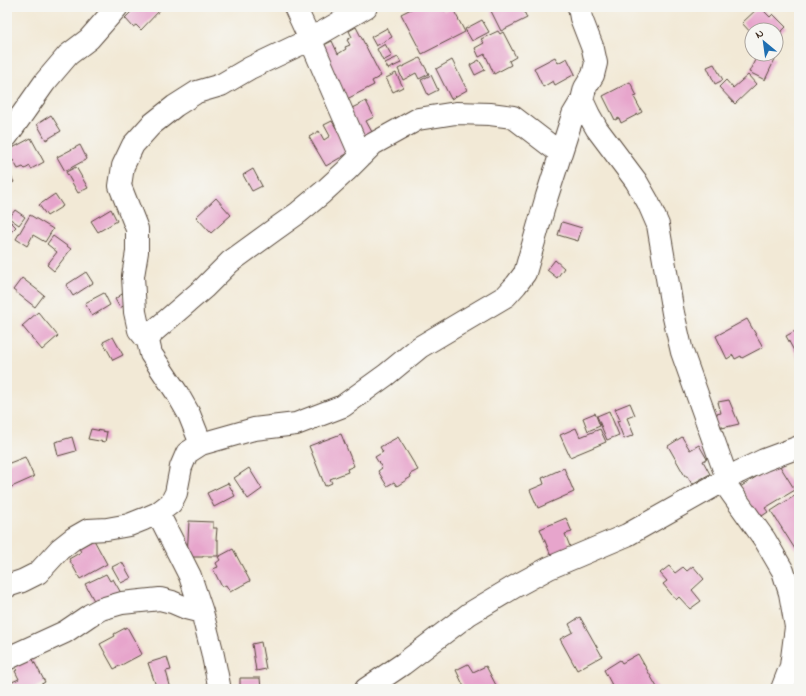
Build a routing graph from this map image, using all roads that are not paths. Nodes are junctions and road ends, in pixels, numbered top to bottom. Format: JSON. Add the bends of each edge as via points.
{"nodes":[{"id":1,"x":117,"y":7,"type":"edge"},
{"id":2,"x":295,"y":7,"type":"edge"},
{"id":3,"x":366,"y":7,"type":"edge"},
{"id":4,"x":579,"y":7,"type":"edge"},
{"id":5,"x":310,"y":39,"type":"junction"},
{"id":6,"x":582,"y":100,"type":"junction"},
{"id":7,"x":7,"y":136,"type":"edge"},
{"id":8,"x":560,"y":153,"type":"junction"},
{"id":9,"x":361,"y":156,"type":"junction"},
{"id":10,"x":148,"y":341,"type":"junction"},
{"id":11,"x":201,"y":444,"type":"junction"},
{"id":12,"x":799,"y":447,"type":"edge"},
{"id":13,"x":725,"y":479,"type":"junction"},
{"id":14,"x":158,"y":513,"type":"junction"},
{"id":15,"x":7,"y":586,"type":"edge"},
{"id":16,"x":202,"y":612,"type":"junction"},
{"id":17,"x":7,"y":659,"type":"edge"},
{"id":18,"x":218,"y":689,"type":"edge"},
{"id":19,"x":366,"y":689,"type":"edge"},
{"id":20,"x":782,"y":689,"type":"edge"}],
"edges":[{"from":1,"to":7,"type":"street","via":[[89,39],[68,55],[45,82]]},
{"from":2,"to":5,"type":"street"},
{"from":3,"to":5,"type":"street"},
{"from":4,"to":6,"type":"street","via":[[596,63]]},
{"from":5,"to":9,"type":"street"},
{"from":5,"to":10,"type":"street","via":[[221,85],[197,92],[151,125],[133,145],[123,166],[120,186],[137,229],[133,276],[135,312],[139,330]]},
{"from":6,"to":8,"type":"street","via":[[573,115]]},
{"from":6,"to":13,"type":"street","via":[[597,129],[636,182],[658,225],[682,352]]},
{"from":8,"to":9,"type":"street","via":[[513,117],[456,114],[418,119],[373,144]]},
{"from":8,"to":11,"type":"street","via":[[525,273],[506,296],[420,346],[343,406],[296,424],[254,429]]},
{"from":9,"to":10,"type":"street","via":[[322,194],[230,262],[153,332]]},
{"from":10,"to":11,"type":"street","via":[[151,354],[189,414]]},
{"from":11,"to":14,"type":"street","via":[[187,453],[181,467],[176,493],[171,503]]},
{"from":12,"to":13,"type":"street"},
{"from":13,"to":19,"type":"street","via":[[627,535],[549,568],[514,587],[470,614]]},
{"from":13,"to":20,"type":"street","via":[[783,571],[790,593],[796,627],[791,666]]},
{"from":14,"to":15,"type":"street","via":[[129,524],[88,530],[60,549],[38,573]]},
{"from":14,"to":16,"type":"street","via":[[190,576]]},
{"from":16,"to":17,"type":"street","via":[[160,599],[122,603],[101,609],[65,632]]},
{"from":16,"to":18,"type":"street"}]}
